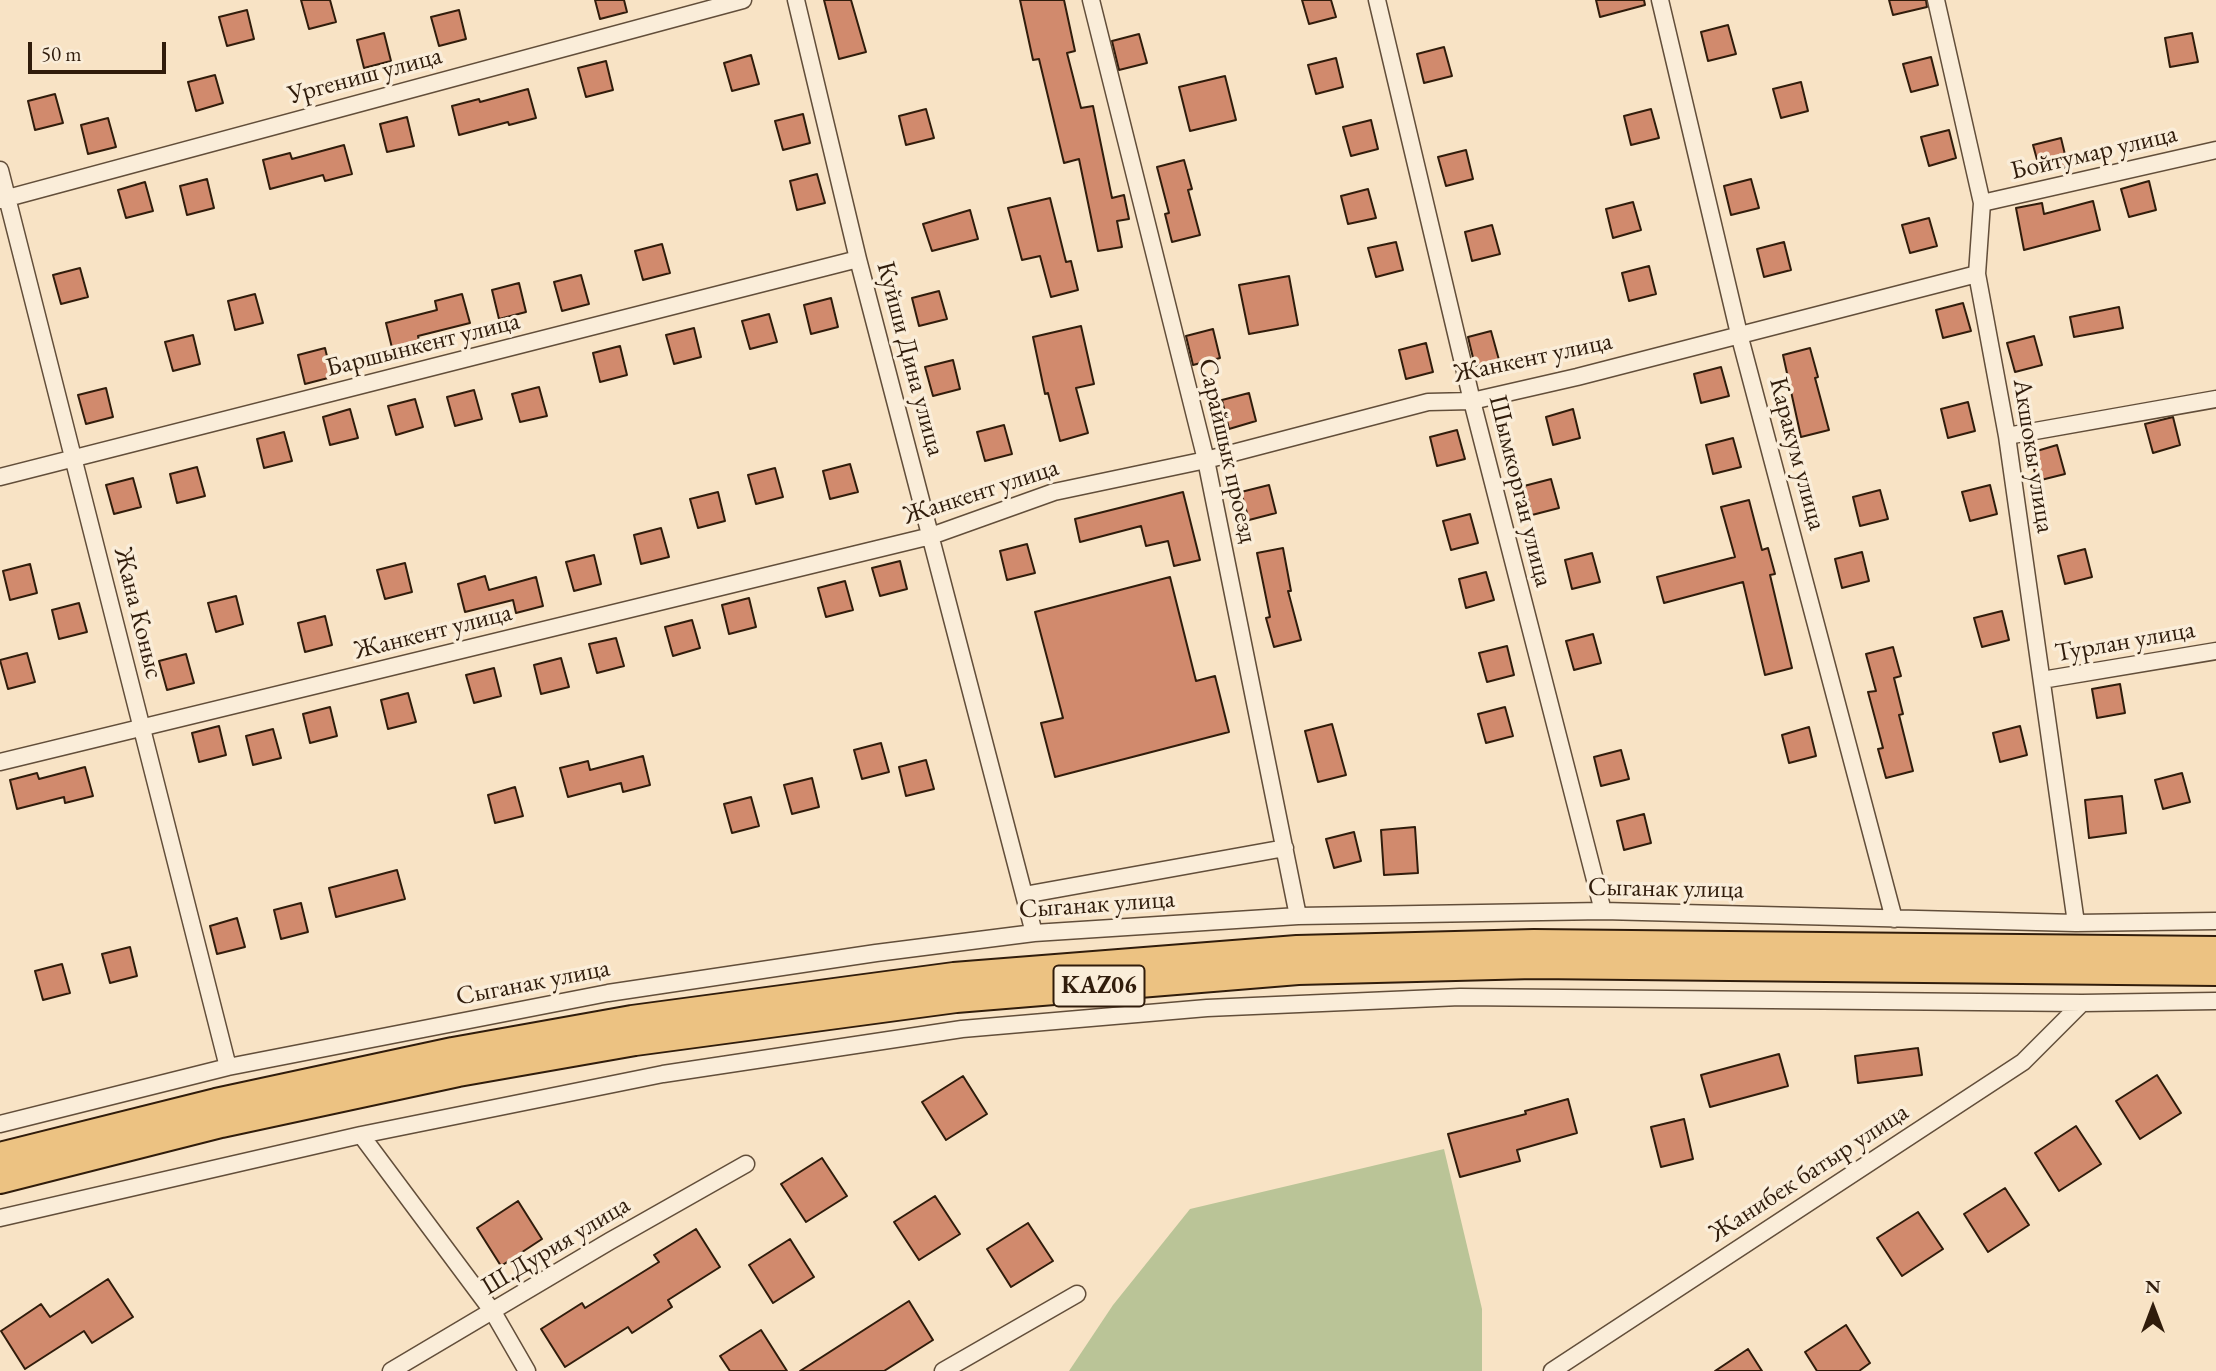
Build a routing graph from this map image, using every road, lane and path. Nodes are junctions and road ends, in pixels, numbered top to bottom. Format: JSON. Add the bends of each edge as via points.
{"nodes":[{"id":1,"x":743,"y":0,"type":"edge"},
{"id":2,"x":796,"y":0,"type":"edge"},
{"id":3,"x":1091,"y":0,"type":"edge"},
{"id":4,"x":1377,"y":0,"type":"edge"},
{"id":5,"x":1660,"y":0,"type":"edge"},
{"id":6,"x":1936,"y":0,"type":"edge"},
{"id":7,"x":2216,"y":150,"type":"edge"},
{"id":8,"x":0,"y":170,"type":"edge"},
{"id":9,"x":4,"y":199,"type":"edge"},
{"id":10,"x":1982,"y":203,"type":"junction"},
{"id":11,"x":858,"y":259,"type":"junction"},
{"id":12,"x":1977,"y":274,"type":"junction"},
{"id":13,"x":1740,"y":334,"type":"junction"},
{"id":14,"x":2216,"y":399,"type":"edge"},
{"id":15,"x":1472,"y":401,"type":"junction"},
{"id":16,"x":2007,"y":436,"type":"junction"},
{"id":17,"x":75,"y":459,"type":"junction"},
{"id":18,"x":1206,"y":460,"type":"junction"},
{"id":19,"x":0,"y":477,"type":"edge"},
{"id":20,"x":931,"y":537,"type":"junction"},
{"id":21,"x":2216,"y":651,"type":"edge"},
{"id":22,"x":2042,"y":680,"type":"junction"},
{"id":23,"x":141,"y":728,"type":"junction"},
{"id":24,"x":0,"y":762,"type":"edge"},
{"id":25,"x":1285,"y":848,"type":"junction"},
{"id":26,"x":1024,"y":895,"type":"junction"},
{"id":27,"x":1603,"y":911,"type":"junction"},
{"id":28,"x":1298,"y":916,"type":"junction"},
{"id":29,"x":1894,"y":919,"type":"junction"},
{"id":30,"x":2216,"y":921,"type":"edge"},
{"id":31,"x":2076,"y":923,"type":"junction"},
{"id":32,"x":1034,"y":933,"type":"junction"},
{"id":33,"x":2216,"y":951,"type":"edge"},
{"id":34,"x":2216,"y":971,"type":"edge"},
{"id":35,"x":2216,"y":1001,"type":"edge"},
{"id":36,"x":2082,"y":1003,"type":"junction"},
{"id":37,"x":229,"y":1067,"type":"junction"},
{"id":38,"x":0,"y":1125,"type":"edge"},
{"id":39,"x":361,"y":1135,"type":"junction"},
{"id":40,"x":0,"y":1157,"type":"edge"},
{"id":41,"x":747,"y":1164,"type":"dead end"},
{"id":42,"x":0,"y":1179,"type":"edge"},
{"id":43,"x":0,"y":1217,"type":"edge"},
{"id":44,"x":1077,"y":1294,"type":"dead end"},
{"id":45,"x":493,"y":1312,"type":"junction"},
{"id":46,"x":391,"y":1371,"type":"edge"},
{"id":47,"x":527,"y":1371,"type":"edge"},
{"id":48,"x":943,"y":1371,"type":"edge"},
{"id":49,"x":1552,"y":1371,"type":"edge"}],
"edges":[{"from":1,"to":9,"type":"street","name":"Ургениш улица"},
{"from":2,"to":11,"type":"street","name":"Куйши Дина улица"},
{"from":3,"to":18,"type":"street","name":"Сарайшык проезд"},
{"from":4,"to":15,"type":"street","name":"Шымкорган улица"},
{"from":5,"to":13,"type":"street","name":"Каракум улица"},
{"from":6,"to":10,"type":"street","name":"Акшокы улица"},
{"from":7,"to":10,"type":"street","name":"Бойтумар улица"},
{"from":8,"to":9,"type":"street","name":"Жана Коныс"},
{"from":9,"to":17,"type":"street","name":"Жана Коныс"},
{"from":10,"to":12,"type":"street","name":"Акшокы улица"},
{"from":11,"to":17,"type":"street","name":"Баршынкент улица"},
{"from":11,"to":20,"type":"street","name":"Куйши Дина улица"},
{"from":12,"to":13,"type":"street","name":"Жанкент улица"},
{"from":12,"to":16,"type":"street","name":"Акшокы улица"},
{"from":13,"to":15,"type":"street","name":"Жанкент улица"},
{"from":13,"to":29,"type":"street","name":"Каракум улица"},
{"from":14,"to":16,"type":"street"},
{"from":15,"to":18,"type":"street","name":"Жанкент улица","via":[[1428,402]]},
{"from":15,"to":27,"type":"street","name":"Шымкорган улица"},
{"from":16,"to":22,"type":"street","name":"Акшокы улица"},
{"from":17,"to":19,"type":"street","name":"Баршынкент улица"},
{"from":17,"to":23,"type":"street","name":"Жана Коныс"},
{"from":18,"to":20,"type":"street","name":"Жанкент улица","via":[[1054,492]]},
{"from":18,"to":25,"type":"street","name":"Сарайшык проезд"},
{"from":20,"to":23,"type":"street","name":"Жанкент улица"},
{"from":20,"to":26,"type":"street","name":"Куйши Дина улица"},
{"from":21,"to":22,"type":"street","name":"Турлан улица"},
{"from":22,"to":31,"type":"street","name":"Акшокы улица"},
{"from":23,"to":24,"type":"street","name":"Жанкент улица"},
{"from":23,"to":37,"type":"street","name":"Жана Коныс"},
{"from":25,"to":26,"type":"street"},
{"from":25,"to":28,"type":"street","name":"Сарайшык проезд"},
{"from":26,"to":32,"type":"street","name":"Куйши Дина улица"},
{"from":27,"to":28,"type":"street","name":"Сыганак улица"},
{"from":27,"to":29,"type":"street","name":"Сыганак улица"},
{"from":28,"to":32,"type":"street","name":"Сыганак улица"},
{"from":29,"to":31,"type":"street","name":"Сыганак улица"},
{"from":30,"to":31,"type":"street","name":"Сыганак улица"},
{"from":32,"to":37,"type":"street","name":"Сыганак улица","via":[[608,993]]},
{"from":33,"to":40,"type":"highway","number":"KАZ06","via":[[1534,944],[1297,950],[954,977],[632,1020],[453,1052],[216,1103]]},
{"from":34,"to":42,"type":"highway","number":"KАZ06","via":[[1534,964],[1298,970],[956,998],[635,1041],[457,1072],[221,1123]]},
{"from":35,"to":36,"type":"street"},
{"from":36,"to":39,"type":"street","via":[[1460,997],[1208,1008],[962,1030],[690,1070]]},
{"from":36,"to":49,"type":"street","name":"Жанибек батыр улица","via":[[2023,1062]]},
{"from":37,"to":38,"type":"street","name":"Сыганак улица"},
{"from":39,"to":43,"type":"street"},
{"from":39,"to":45,"type":"street"},
{"from":41,"to":45,"type":"street","name":"Ш.Дурия улица"},
{"from":44,"to":48,"type":"street"},
{"from":45,"to":46,"type":"street","name":"Ш.Дурия улица"},
{"from":45,"to":47,"type":"street"}]}
